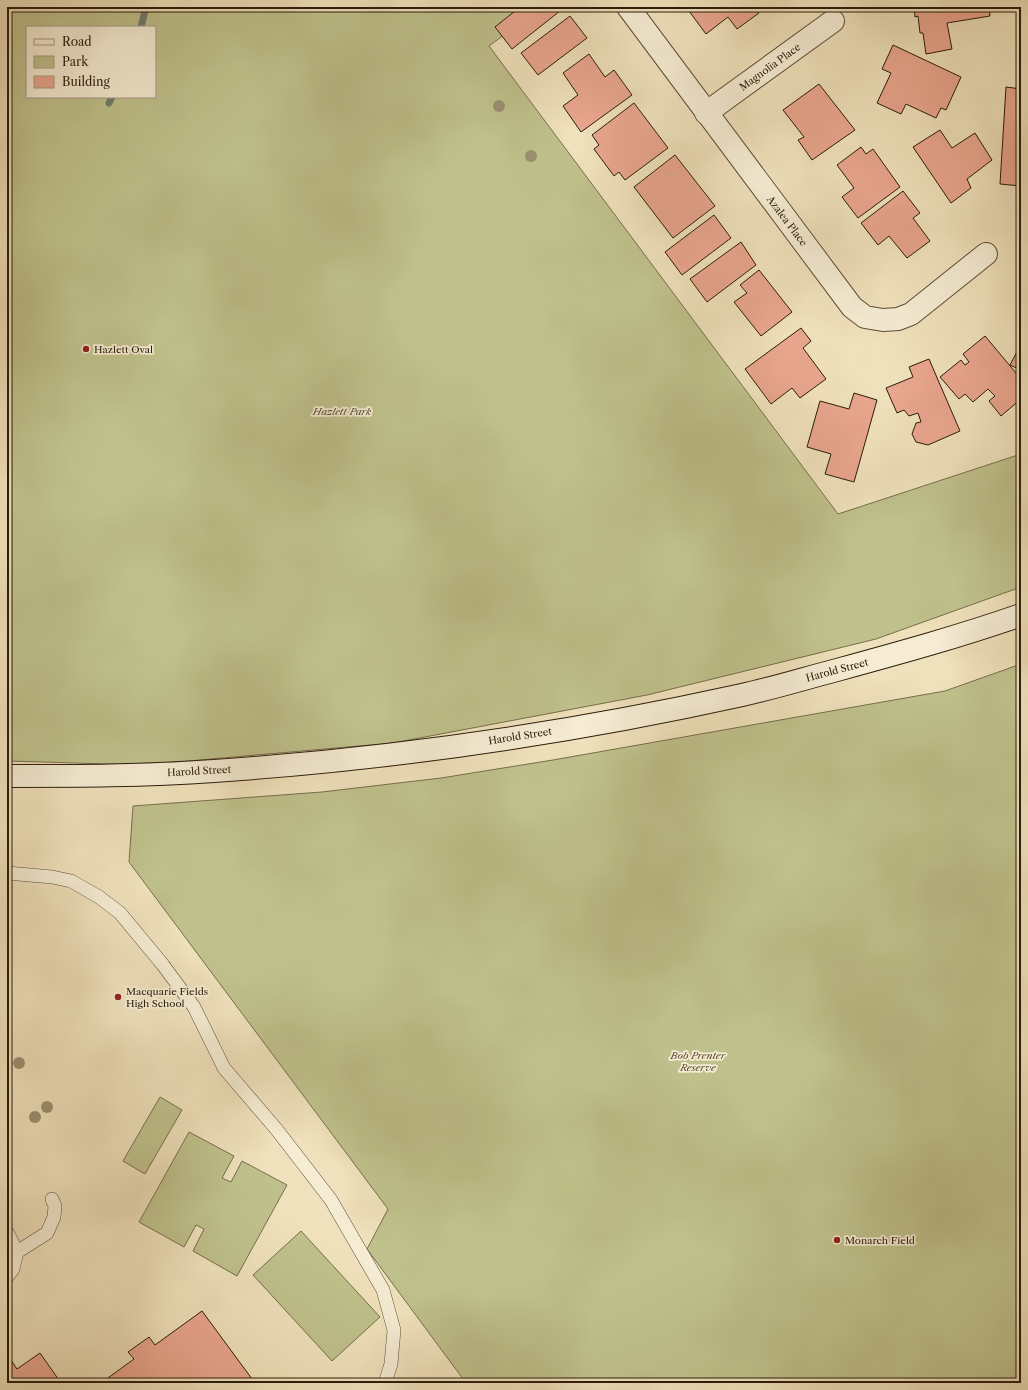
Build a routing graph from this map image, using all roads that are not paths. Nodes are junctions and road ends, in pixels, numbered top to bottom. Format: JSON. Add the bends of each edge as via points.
{"nodes":[{"id":1,"x":628,"y":7,"type":"edge"},
{"id":2,"x":833,"y":21,"type":"dead end"},
{"id":3,"x":706,"y":113,"type":"junction"},
{"id":4,"x":986,"y":254,"type":"dead end"},
{"id":5,"x":1021,"y":615,"type":"edge"},
{"id":6,"x":7,"y":776,"type":"edge"},
{"id":7,"x":7,"y":873,"type":"edge"},
{"id":8,"x":52,"y":1199,"type":"dead end"},
{"id":9,"x":7,"y":1232,"type":"edge"},
{"id":10,"x":17,"y":1252,"type":"junction"},
{"id":11,"x":7,"y":1277,"type":"edge"},
{"id":12,"x":385,"y":1383,"type":"edge"}],
"edges":[{"from":1,"to":3,"type":"main road","name":"Azalea Place"},
{"from":2,"to":3,"type":"main road","name":"Magnolia Place"},
{"from":3,"to":4,"type":"main road","name":"Azalea Place","via":[[852,307],[866,317],[898,319],[911,314]]},
{"from":5,"to":6,"type":"main road","name":"Harold Street","via":[[889,656],[744,695],[601,723],[445,748],[213,771],[91,776]]},
{"from":7,"to":12,"type":"lane","via":[[71,881],[99,897],[120,913],[163,965],[194,1007],[224,1068],[277,1130],[331,1200],[383,1290],[394,1330],[391,1364]]},
{"from":8,"to":10,"type":"lane","via":[[55,1206],[54,1216],[47,1233]]},
{"from":9,"to":10,"type":"lane"},
{"from":10,"to":11,"type":"lane","via":[[13,1269]]}]}
